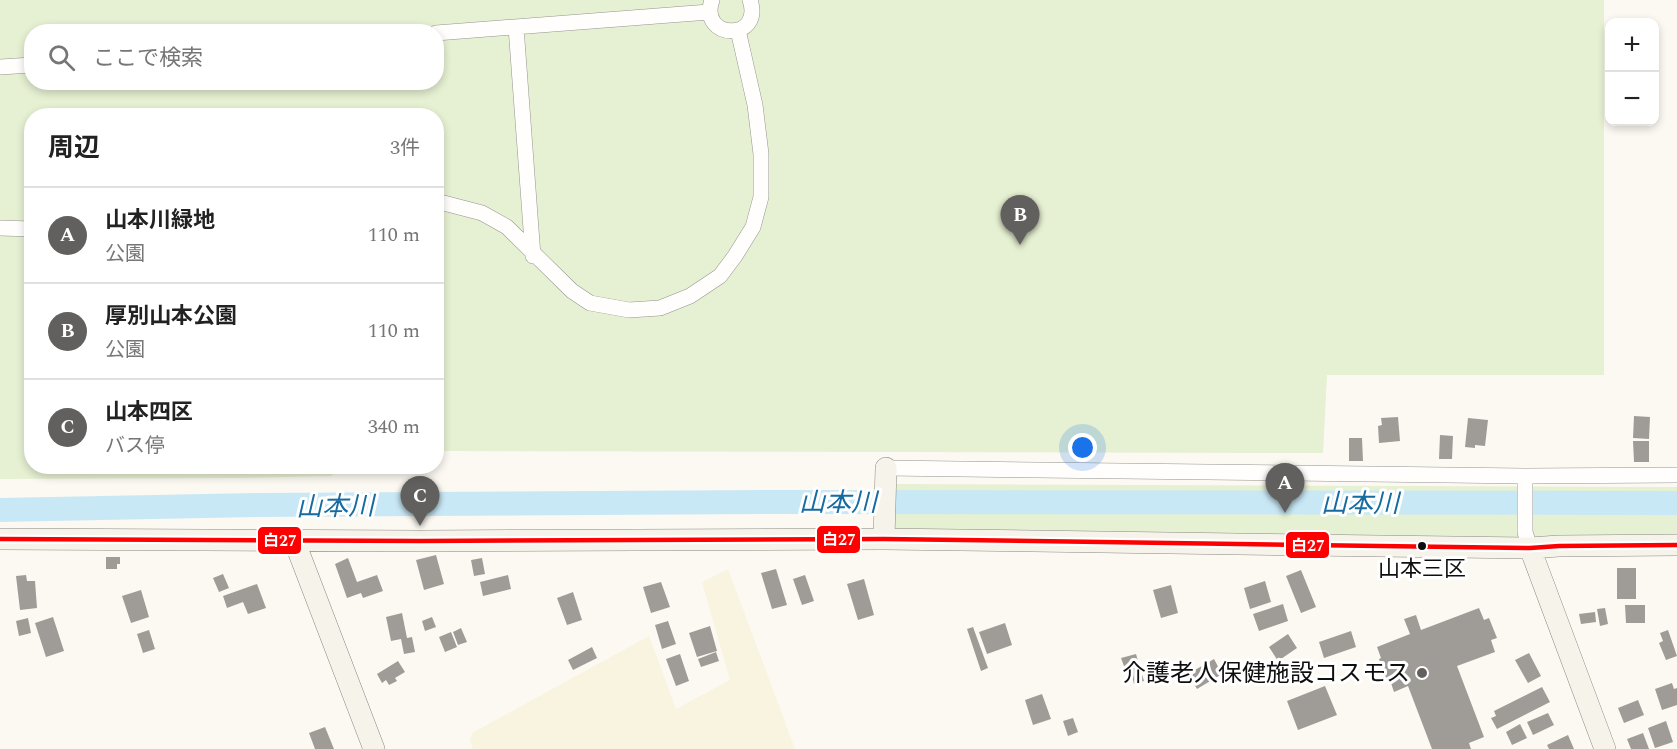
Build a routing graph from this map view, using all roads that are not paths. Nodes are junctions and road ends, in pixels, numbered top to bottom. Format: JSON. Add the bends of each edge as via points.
{"nodes":[{"id":1,"x":750,"y":0,"type":"edge"},
{"id":2,"x":711,"y":6,"type":"edge"},
{"id":3,"x":516,"y":27,"type":"junction"},
{"id":4,"x":738,"y":30,"type":"junction"},
{"id":5,"x":444,"y":32,"type":"edge"},
{"id":6,"x":24,"y":66,"type":"edge"},
{"id":7,"x":0,"y":67,"type":"edge"},
{"id":8,"x":444,"y":203,"type":"edge"},
{"id":9,"x":0,"y":228,"type":"edge"},
{"id":10,"x":24,"y":229,"type":"edge"},
{"id":11,"x":533,"y":260,"type":"junction"},
{"id":12,"x":886,"y":474,"type":"joint"},
{"id":13,"x":1677,"y":475,"type":"edge"},
{"id":14,"x":1524,"y":480,"type":"junction"},
{"id":15,"x":0,"y":539,"type":"edge"},
{"id":16,"x":884,"y":539,"type":"junction"},
{"id":17,"x":294,"y":540,"type":"junction"},
{"id":18,"x":1677,"y":545,"type":"edge"},
{"id":19,"x":1530,"y":548,"type":"junction"},
{"id":20,"x":374,"y":749,"type":"edge"},
{"id":21,"x":1605,"y":749,"type":"edge"}],
"edges":[{"from":1,"to":4,"type":"street","via":[[751,19]]},
{"from":2,"to":3,"type":"street"},
{"from":2,"to":4,"type":"street","via":[[711,18],[720,28]]},
{"from":3,"to":5,"type":"street"},
{"from":3,"to":11,"type":"street"},
{"from":4,"to":11,"type":"street","via":[[755,105],[761,197],[753,228],[720,276],[690,296],[660,308],[629,310],[590,303]]},
{"from":6,"to":7,"type":"street"},
{"from":8,"to":11,"type":"street","via":[[482,213],[507,227]]},
{"from":9,"to":10,"type":"street"},
{"from":12,"to":14,"type":"street"},
{"from":12,"to":16,"type":"street"},
{"from":13,"to":14,"type":"street"},
{"from":14,"to":19,"type":"street","via":[[1525,532]]},
{"from":15,"to":17,"type":"street"},
{"from":16,"to":17,"type":"street"},
{"from":16,"to":19,"type":"street"},
{"from":17,"to":20,"type":"street"},
{"from":18,"to":19,"type":"street"},
{"from":19,"to":21,"type":"street"}]}
